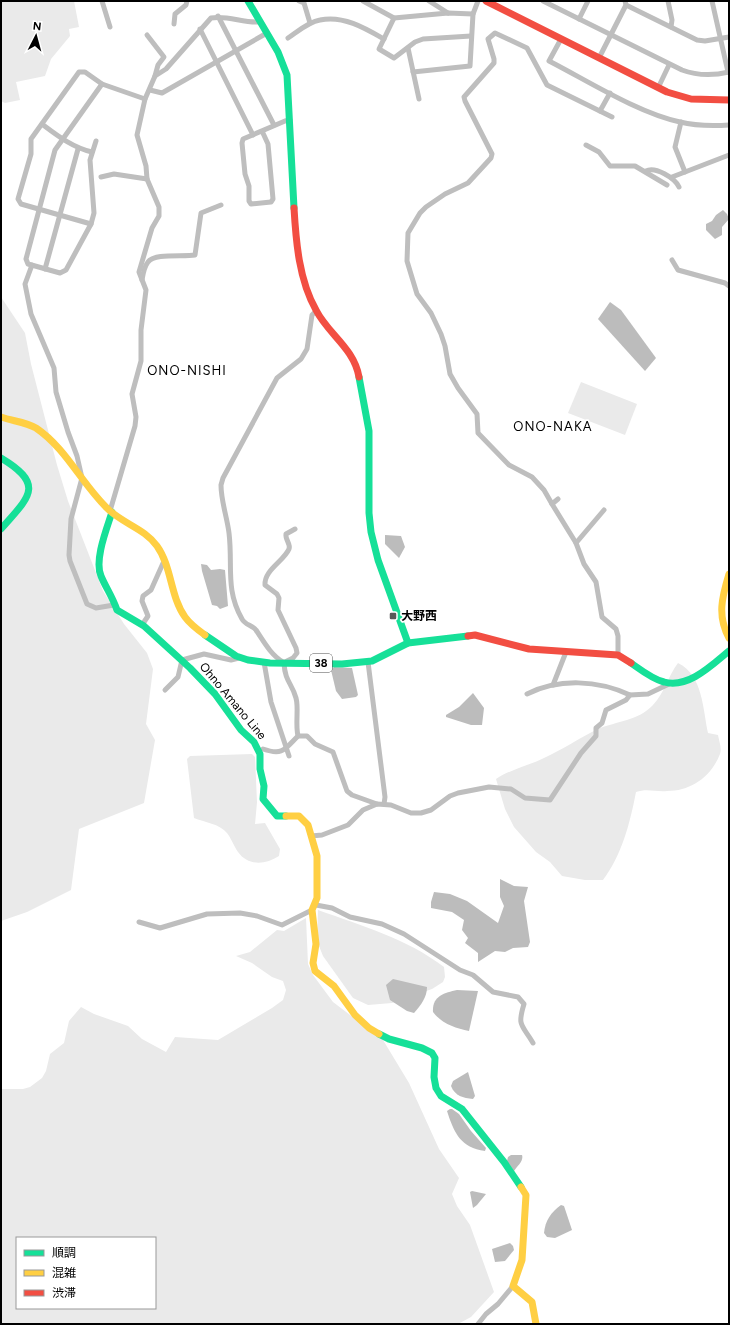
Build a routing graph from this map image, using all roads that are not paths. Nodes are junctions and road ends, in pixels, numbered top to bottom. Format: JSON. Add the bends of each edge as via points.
{"nodes":[{"id":1,"x":102,"y":1,"type":"edge"},
{"id":2,"x":187,"y":1,"type":"edge"},
{"id":3,"x":248,"y":1,"type":"edge"},
{"id":4,"x":363,"y":1,"type":"edge"},
{"id":5,"x":429,"y":1,"type":"edge"},
{"id":6,"x":478,"y":1,"type":"edge"},
{"id":7,"x":486,"y":1,"type":"edge"},
{"id":8,"x":544,"y":1,"type":"edge"},
{"id":9,"x":588,"y":1,"type":"edge"},
{"id":10,"x":668,"y":1,"type":"edge"},
{"id":11,"x":712,"y":1,"type":"edge"},
{"id":12,"x":304,"y":2,"type":"edge"},
{"id":13,"x":551,"y":3,"type":"edge"},
{"id":14,"x":625,"y":3,"type":"edge"},
{"id":15,"x":448,"y":13,"type":"junction"},
{"id":16,"x":473,"y":14,"type":"junction"},
{"id":17,"x":218,"y":16,"type":"junction"},
{"id":18,"x":394,"y":18,"type":"junction"},
{"id":19,"x":579,"y":19,"type":"junction"},
{"id":20,"x":259,"y":22,"type":"junction"},
{"id":21,"x":310,"y":23,"type":"junction"},
{"id":22,"x":174,"y":24,"type":"dead end"},
{"id":23,"x":110,"y":27,"type":"dead end"},
{"id":24,"x":671,"y":27,"type":"junction"},
{"id":25,"x":200,"y":29,"type":"junction"},
{"id":26,"x":267,"y":33,"type":"junction"},
{"id":27,"x":147,"y":35,"type":"dead end"},
{"id":28,"x":610,"y":35,"type":"junction"},
{"id":29,"x":470,"y":36,"type":"junction"},
{"id":30,"x":729,"y":37,"type":"edge"},
{"id":31,"x":288,"y":38,"type":"dead end"},
{"id":32,"x":720,"y":38,"type":"junction"},
{"id":33,"x":384,"y":39,"type":"junction"},
{"id":34,"x":561,"y":39,"type":"junction"},
{"id":35,"x":152,"y":41,"type":"junction"},
{"id":36,"x":147,"y":45,"type":"dead end"},
{"id":37,"x":408,"y":48,"type":"junction"},
{"id":38,"x":236,"y":50,"type":"junction"},
{"id":39,"x":599,"y":58,"type":"junction"},
{"id":40,"x":216,"y":62,"type":"junction"},
{"id":41,"x":669,"y":65,"type":"junction"},
{"id":42,"x":413,"y":72,"type":"junction"},
{"id":43,"x":729,"y":72,"type":"edge"},
{"id":44,"x":155,"y":76,"type":"junction"},
{"id":45,"x":102,"y":84,"type":"junction"},
{"id":46,"x":658,"y":88,"type":"junction"},
{"id":47,"x":150,"y":90,"type":"junction"},
{"id":48,"x":610,"y":93,"type":"junction"},
{"id":49,"x":145,"y":99,"type":"junction"},
{"id":50,"x":419,"y":99,"type":"dead end"},
{"id":51,"x":729,"y":100,"type":"edge"},
{"id":52,"x":600,"y":111,"type":"junction"},
{"id":53,"x":612,"y":117,"type":"dead end"},
{"id":54,"x":290,"y":120,"type":"junction"},
{"id":55,"x":680,"y":122,"type":"junction"},
{"id":56,"x":42,"y":124,"type":"junction"},
{"id":57,"x":274,"y":125,"type":"junction"},
{"id":58,"x":729,"y":126,"type":"edge"},
{"id":59,"x":262,"y":131,"type":"junction"},
{"id":60,"x":253,"y":135,"type":"junction"},
{"id":61,"x":61,"y":139,"type":"junction"},
{"id":62,"x":96,"y":141,"type":"dead end"},
{"id":63,"x":586,"y":145,"type":"dead end"},
{"id":64,"x":78,"y":149,"type":"junction"},
{"id":65,"x":92,"y":152,"type":"junction"},
{"id":66,"x":729,"y":155,"type":"edge"},
{"id":67,"x":646,"y":170,"type":"junction"},
{"id":68,"x":685,"y":172,"type":"junction"},
{"id":69,"x":101,"y":177,"type":"dead end"},
{"id":70,"x":672,"y":177,"type":"junction"},
{"id":71,"x":147,"y":180,"type":"junction"},
{"id":72,"x":668,"y":185,"type":"dead end"},
{"id":73,"x":679,"y":187,"type":"dead end"},
{"id":74,"x":221,"y":205,"type":"dead end"},
{"id":75,"x":39,"y":209,"type":"junction"},
{"id":76,"x":60,"y":215,"type":"junction"},
{"id":77,"x":91,"y":224,"type":"junction"},
{"id":78,"x":672,"y":260,"type":"dead end"},
{"id":79,"x":32,"y":265,"type":"junction"},
{"id":80,"x":45,"y":269,"type":"junction"},
{"id":81,"x":142,"y":281,"type":"junction"},
{"id":82,"x":729,"y":286,"type":"edge"},
{"id":83,"x":316,"y":311,"type":"junction"},
{"id":84,"x":1,"y":417,"type":"edge"},
{"id":85,"x":1,"y":458,"type":"edge"},
{"id":86,"x":82,"y":478,"type":"junction"},
{"id":87,"x":558,"y":499,"type":"dead end"},
{"id":88,"x":552,"y":504,"type":"junction"},
{"id":89,"x":604,"y":510,"type":"dead end"},
{"id":90,"x":111,"y":511,"type":"junction"},
{"id":91,"x":1,"y":529,"type":"edge"},
{"id":92,"x":296,"y":529,"type":"dead end"},
{"id":93,"x":576,"y":543,"type":"junction"},
{"id":94,"x":164,"y":561,"type":"junction"},
{"id":95,"x":729,"y":574,"type":"edge"},
{"id":96,"x":114,"y":604,"type":"junction"},
{"id":97,"x":142,"y":625,"type":"junction"},
{"id":98,"x":729,"y":638,"type":"edge"},
{"id":99,"x":408,"y":643,"type":"junction"},
{"id":100,"x":729,"y":651,"type":"edge"},
{"id":101,"x":566,"y":652,"type":"junction"},
{"id":102,"x":618,"y":655,"type":"junction"},
{"id":103,"x":239,"y":658,"type":"junction"},
{"id":104,"x":182,"y":660,"type":"junction"},
{"id":105,"x":264,"y":662,"type":"junction"},
{"id":106,"x":368,"y":662,"type":"junction"},
{"id":107,"x":284,"y":663,"type":"junction"},
{"id":108,"x":669,"y":684,"type":"junction"},
{"id":109,"x":553,"y":686,"type":"junction"},
{"id":110,"x":165,"y":690,"type":"dead end"},
{"id":111,"x":527,"y":694,"type":"dead end"},
{"id":112,"x":630,"y":695,"type":"junction"},
{"id":113,"x":298,"y":736,"type":"junction"},
{"id":114,"x":263,"y":749,"type":"dead end"},
{"id":115,"x":286,"y":749,"type":"junction"},
{"id":116,"x":289,"y":756,"type":"dead end"},
{"id":117,"x":376,"y":804,"type":"junction"},
{"id":118,"x":384,"y":804,"type":"junction"},
{"id":119,"x":322,"y":835,"type":"junction"},
{"id":120,"x":311,"y":836,"type":"junction"},
{"id":121,"x":315,"y":847,"type":"junction"},
{"id":122,"x":314,"y":907,"type":"junction"},
{"id":123,"x":139,"y":922,"type":"dead end"},
{"id":124,"x":533,"y":1043,"type":"dead end"},
{"id":125,"x":513,"y":1286,"type":"junction"},
{"id":126,"x":478,"y":1324,"type":"edge"},
{"id":127,"x":536,"y":1324,"type":"edge"}],
"edges":[{"from":1,"to":23,"type":"street"},
{"from":2,"to":22,"type":"street","via":[[175,14]]},
{"from":3,"to":20,"type":"main road"},
{"from":4,"to":18,"type":"street"},
{"from":5,"to":15,"type":"street"},
{"from":6,"to":16,"type":"street"},
{"from":7,"to":34,"type":"main road"},
{"from":8,"to":13,"type":"street"},
{"from":9,"to":19,"type":"street"},
{"from":10,"to":24,"type":"street"},
{"from":11,"to":32,"type":"street"},
{"from":12,"to":21,"type":"street"},
{"from":13,"to":19,"type":"street"},
{"from":14,"to":24,"type":"street"},
{"from":14,"to":28,"type":"street"},
{"from":15,"to":16,"type":"street"},
{"from":15,"to":18,"type":"street"},
{"from":16,"to":29,"type":"street"},
{"from":17,"to":20,"type":"street","via":[[251,23]]},
{"from":17,"to":25,"type":"street","via":[[210,18]]},
{"from":17,"to":38,"type":"street"},
{"from":18,"to":33,"type":"street"},
{"from":19,"to":28,"type":"street"},
{"from":20,"to":26,"type":"main road"},
{"from":21,"to":31,"type":"street"},
{"from":21,"to":33,"type":"street","via":[[320,20],[350,21]]},
{"from":24,"to":32,"type":"street","via":[[697,40]]},
{"from":25,"to":40,"type":"street"},
{"from":25,"to":44,"type":"street","via":[[166,69]]},
{"from":26,"to":38,"type":"street"},
{"from":26,"to":54,"type":"main road","via":[[287,75]]},
{"from":27,"to":35,"type":"street"},
{"from":28,"to":39,"type":"street"},
{"from":28,"to":41,"type":"street"},
{"from":29,"to":37,"type":"street","via":[[423,39]]},
{"from":29,"to":42,"type":"street","via":[[470,66]]},
{"from":30,"to":32,"type":"street"},
{"from":32,"to":43,"type":"street"},
{"from":33,"to":37,"type":"street","via":[[379,49],[394,58]]},
{"from":34,"to":39,"type":"main road"},
{"from":34,"to":48,"type":"street","via":[[549,61]]},
{"from":35,"to":36,"type":"street"},
{"from":35,"to":44,"type":"street","via":[[164,57]]},
{"from":37,"to":42,"type":"street"},
{"from":38,"to":40,"type":"street"},
{"from":38,"to":57,"type":"street"},
{"from":39,"to":46,"type":"main road"},
{"from":40,"to":47,"type":"street","via":[[162,93]]},
{"from":40,"to":60,"type":"street"},
{"from":41,"to":43,"type":"street","via":[[702,75],[712,76]]},
{"from":41,"to":46,"type":"street"},
{"from":42,"to":50,"type":"street"},
{"from":44,"to":47,"type":"street"},
{"from":45,"to":49,"type":"street"},
{"from":45,"to":56,"type":"street","via":[[85,72],[79,72]]},
{"from":45,"to":61,"type":"street"},
{"from":46,"to":51,"type":"main road","via":[[691,99]]},
{"from":47,"to":49,"type":"street"},
{"from":48,"to":52,"type":"street"},
{"from":48,"to":55,"type":"street","via":[[647,111]]},
{"from":49,"to":71,"type":"street","via":[[137,135],[146,166]]},
{"from":52,"to":53,"type":"street"},
{"from":52,"to":88,"type":"street","via":[[547,85],[526,48],[495,33],[489,37],[494,63],[464,97],[492,154],[491,158],[468,183],[426,207],[408,233],[407,261],[417,294],[431,313],[441,334],[450,374],[477,414],[478,433],[509,465],[532,476]]},
{"from":54,"to":57,"type":"street"},
{"from":54,"to":83,"type":"main road","via":[[296,238],[305,283]]},
{"from":55,"to":58,"type":"street"},
{"from":55,"to":68,"type":"street","via":[[675,147]]},
{"from":56,"to":61,"type":"street"},
{"from":56,"to":75,"type":"street","via":[[31,139],[31,154],[18,199],[21,204]]},
{"from":57,"to":59,"type":"street"},
{"from":59,"to":60,"type":"street"},
{"from":59,"to":60,"type":"street","via":[[268,144],[273,199],[271,202],[251,204],[249,201],[242,143],[243,139]]},
{"from":61,"to":64,"type":"street"},
{"from":61,"to":75,"type":"street","via":[[55,150]]},
{"from":62,"to":65,"type":"street"},
{"from":63,"to":67,"type":"street","via":[[599,152],[610,166],[635,166]]},
{"from":64,"to":65,"type":"street"},
{"from":64,"to":76,"type":"street"},
{"from":65,"to":77,"type":"street","via":[[90,160],[94,213]]},
{"from":66,"to":68,"type":"street"},
{"from":67,"to":70,"type":"street","via":[[650,169]]},
{"from":67,"to":72,"type":"street"},
{"from":68,"to":70,"type":"street"},
{"from":69,"to":71,"type":"street","via":[[114,174]]},
{"from":70,"to":73,"type":"street"},
{"from":71,"to":81,"type":"street","via":[[159,207],[159,216],[152,228],[141,263],[139,272]]},
{"from":74,"to":81,"type":"street","via":[[201,213],[195,255],[151,258],[147,262]]},
{"from":75,"to":76,"type":"street"},
{"from":75,"to":79,"type":"street","via":[[26,259],[28,264]]},
{"from":76,"to":77,"type":"street"},
{"from":76,"to":80,"type":"street"},
{"from":77,"to":80,"type":"street","via":[[66,270],[60,273]]},
{"from":78,"to":82,"type":"street","via":[[678,270]]},
{"from":79,"to":80,"type":"street"},
{"from":79,"to":86,"type":"street","via":[[25,284],[31,314],[54,368],[56,392]]},
{"from":81,"to":90,"type":"street","via":[[146,290],[141,330],[141,361],[132,394],[135,426]]},
{"from":83,"to":99,"type":"main road","via":[[348,350],[358,370],[369,431],[371,532],[378,560]]},
{"from":83,"to":107,"type":"street","via":[[312,315],[307,350],[301,359],[277,378],[221,485],[229,534],[230,588],[235,608],[242,621],[254,628],[265,645]]},
{"from":84,"to":86,"type":"main road","number":"38","via":[[25,423],[40,432]]},
{"from":85,"to":91,"type":"main road","via":[[19,467],[27,475],[30,486],[28,497]]},
{"from":86,"to":90,"type":"main road","number":"38"},
{"from":86,"to":96,"type":"street","via":[[71,520],[70,561],[87,604],[96,608]]},
{"from":87,"to":88,"type":"street"},
{"from":88,"to":93,"type":"street"},
{"from":89,"to":93,"type":"street"},
{"from":90,"to":94,"type":"main road","number":"38","via":[[145,534],[157,546]]},
{"from":90,"to":96,"type":"main road","name":"Ohno Amano Line","via":[[99,564],[100,575],[112,595]]},
{"from":92,"to":107,"type":"street","via":[[286,534],[289,550],[265,580],[265,585],[278,598],[278,610],[296,648],[297,653]]},
{"from":93,"to":102,"type":"street","via":[[584,564],[596,582],[602,617],[616,629]]},
{"from":94,"to":97,"type":"street","via":[[151,590],[143,596],[142,601],[148,616]]},
{"from":94,"to":103,"type":"main road","number":"38","via":[[176,602],[186,619]]},
{"from":95,"to":98,"type":"main road","via":[[720,614]]},
{"from":96,"to":97,"type":"main road","name":"Ohno Amano Line","via":[[117,610]]},
{"from":97,"to":104,"type":"main road","name":"Ohno Amano Line"},
{"from":99,"to":101,"type":"main road","number":"38","via":[[475,635],[529,649]]},
{"from":99,"to":106,"type":"main road","number":"38"},
{"from":100,"to":108,"type":"main road","via":[[687,681]]},
{"from":101,"to":102,"type":"main road","number":"38"},
{"from":101,"to":109,"type":"street"},
{"from":102,"to":108,"type":"main road","number":"38","via":[[631,661],[653,678]]},
{"from":103,"to":104,"type":"street","via":[[231,660],[204,654]]},
{"from":103,"to":105,"type":"main road","number":"38"},
{"from":104,"to":110,"type":"street","via":[[178,677]]},
{"from":104,"to":120,"type":"main road","name":"Ohno Amano Line","via":[[211,690],[241,730],[257,746],[263,779],[263,799],[267,806],[278,816],[303,818]]},
{"from":105,"to":107,"type":"main road","number":"38"},
{"from":105,"to":115,"type":"street","via":[[271,702]]},
{"from":106,"to":107,"type":"main road","number":"38"},
{"from":106,"to":118,"type":"street"},
{"from":107,"to":113,"type":"street","via":[[285,678],[297,699]]},
{"from":108,"to":112,"type":"street","via":[[648,694]]},
{"from":109,"to":111,"type":"street"},
{"from":109,"to":112,"type":"street","via":[[571,682],[603,686]]},
{"from":112,"to":118,"type":"street","via":[[604,713],[602,723],[596,728],[596,736],[581,753],[550,800],[526,798],[511,789],[489,787],[450,796],[431,810],[421,813],[411,813]]},
{"from":113,"to":115,"type":"street"},
{"from":113,"to":117,"type":"street","via":[[307,736],[315,744],[330,749],[347,791]]},
{"from":114,"to":115,"type":"street","via":[[280,752]]},
{"from":115,"to":116,"type":"street"},
{"from":117,"to":118,"type":"street"},
{"from":117,"to":119,"type":"street","via":[[363,810],[348,825]]},
{"from":119,"to":120,"type":"street"},
{"from":119,"to":121,"type":"street"},
{"from":120,"to":121,"type":"main road","name":"Ohno Amano Line"},
{"from":121,"to":122,"type":"main road","name":"Ohno Amano Line","via":[[317,856]]},
{"from":122,"to":123,"type":"street","via":[[282,925],[240,913],[207,914],[160,928]]},
{"from":122,"to":124,"type":"street","via":[[332,908],[350,917],[382,924],[404,934],[460,970],[473,975],[493,992],[518,997],[524,1004],[520,1016],[521,1026]]},
{"from":122,"to":125,"type":"main road","name":"Ohno Amano Line","via":[[315,971],[334,986],[355,1015],[369,1028],[389,1039],[432,1053],[435,1058],[436,1088],[441,1096],[462,1109],[504,1162],[526,1195],[522,1260]]},
{"from":125,"to":126,"type":"street"},
{"from":125,"to":127,"type":"main road","via":[[532,1302]]}]}
